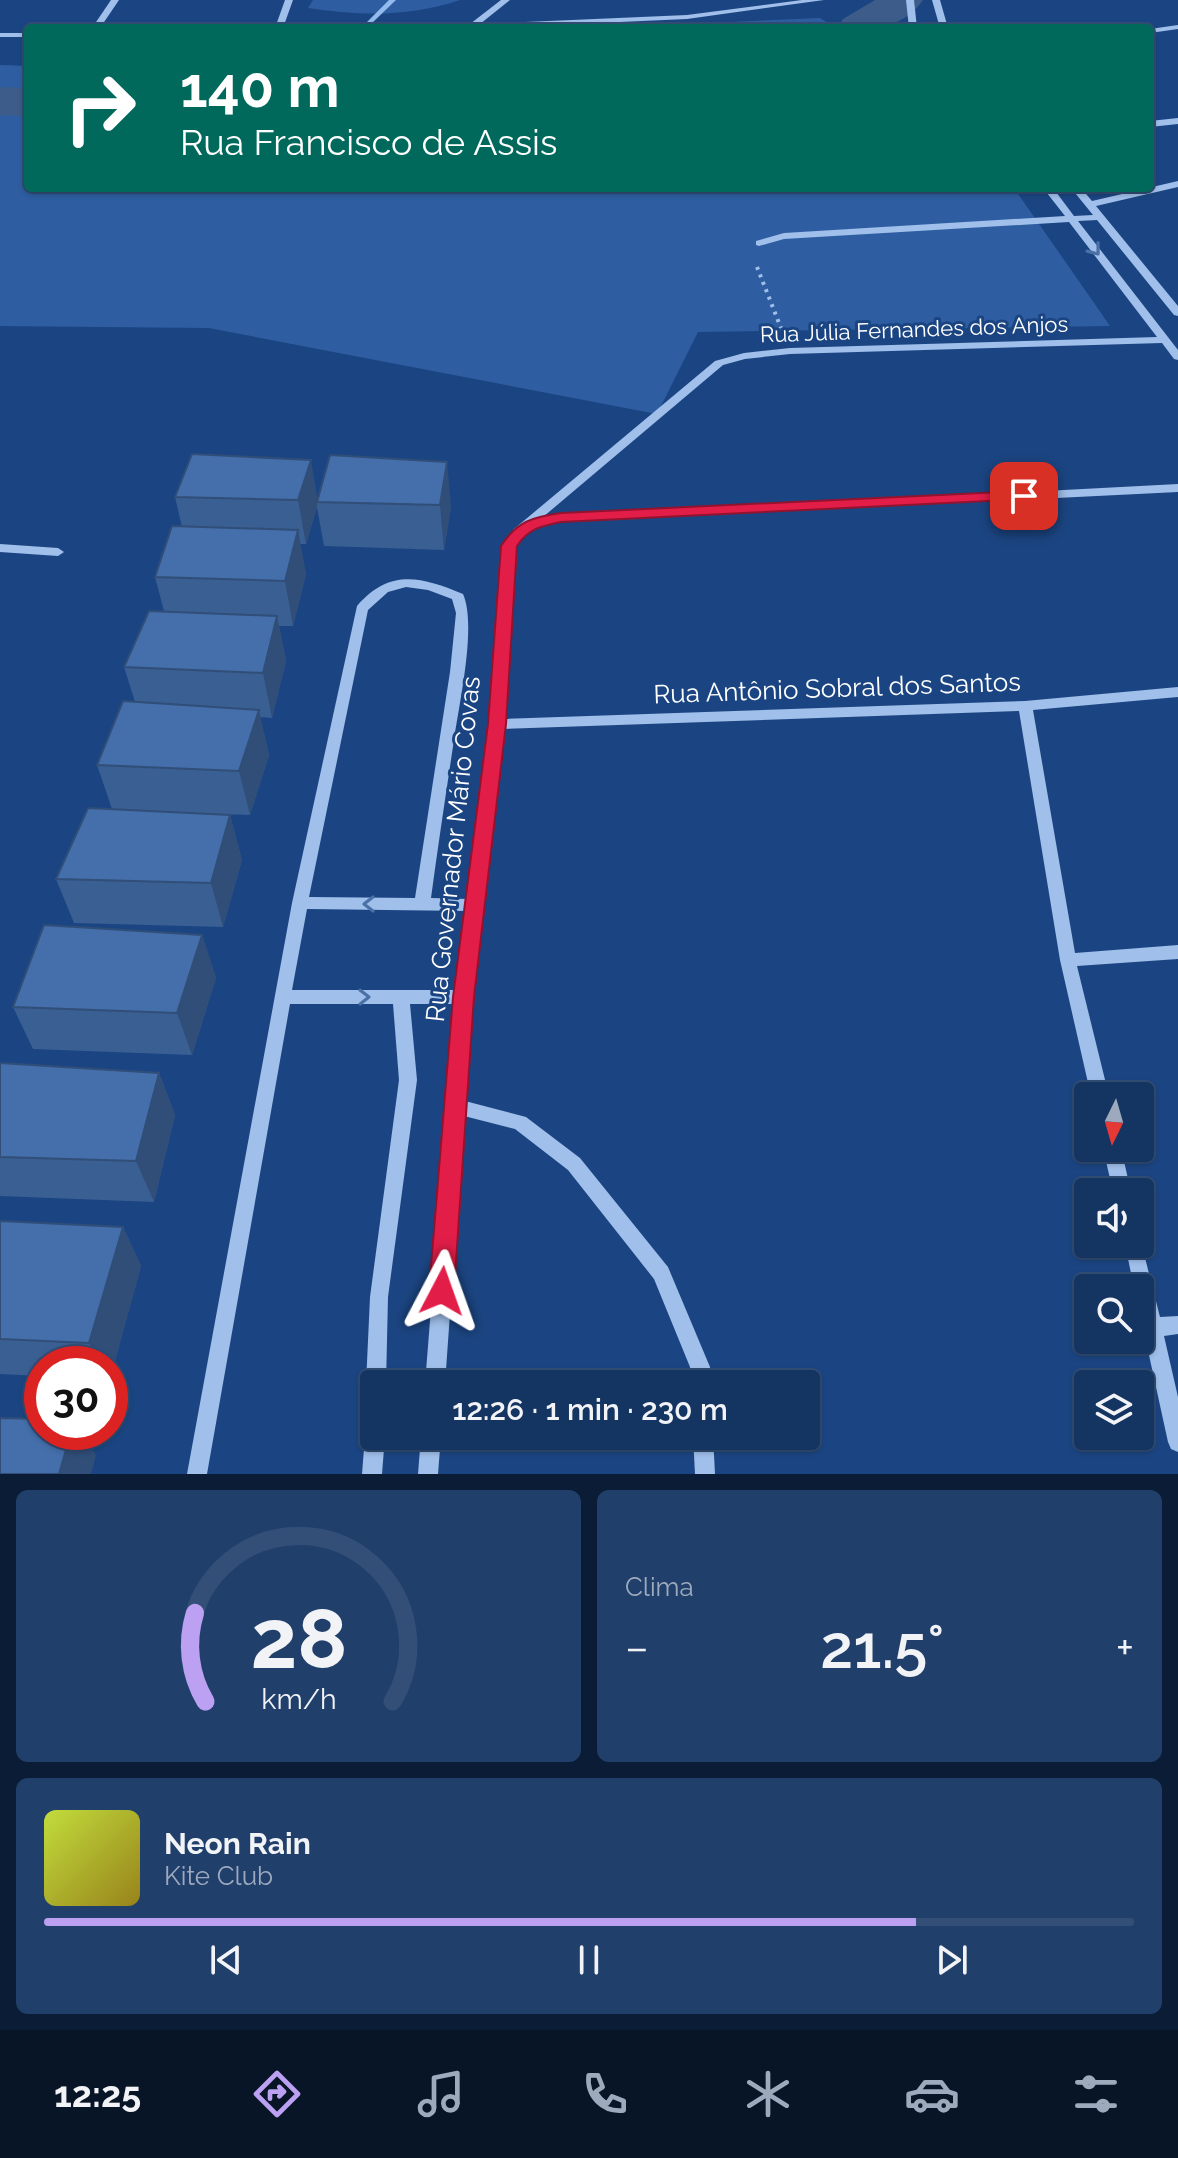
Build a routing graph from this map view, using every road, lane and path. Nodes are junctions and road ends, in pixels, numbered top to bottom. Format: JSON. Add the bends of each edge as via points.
{"nodes":[{"id":1,"x":115,"y":0,"type":"edge"},
{"id":2,"x":289,"y":0,"type":"edge"},
{"id":3,"x":506,"y":0,"type":"edge"},
{"id":4,"x":820,"y":0,"type":"edge"},
{"id":5,"x":910,"y":0,"type":"edge"},
{"id":6,"x":936,"y":0,"type":"edge"},
{"id":7,"x":99,"y":24,"type":"edge"},
{"id":8,"x":280,"y":24,"type":"edge"},
{"id":9,"x":476,"y":24,"type":"edge"},
{"id":10,"x":521,"y":24,"type":"edge"},
{"id":11,"x":913,"y":24,"type":"edge"},
{"id":12,"x":943,"y":24,"type":"edge"},
{"id":13,"x":1178,"y":27,"type":"edge"},
{"id":14,"x":1154,"y":30,"type":"edge"},
{"id":15,"x":0,"y":35,"type":"edge"},
{"id":16,"x":24,"y":35,"type":"edge"},
{"id":17,"x":1178,"y":121,"type":"edge"},
{"id":18,"x":1154,"y":124,"type":"edge"},
{"id":19,"x":1178,"y":184,"type":"edge"},
{"id":20,"x":1154,"y":190,"type":"edge"},
{"id":21,"x":1051,"y":192,"type":"edge"},
{"id":22,"x":1079,"y":192,"type":"edge"},
{"id":23,"x":1144,"y":192,"type":"edge"},
{"id":24,"x":1088,"y":205,"type":"junction"},
{"id":25,"x":1099,"y":217,"type":"junction"},
{"id":26,"x":1073,"y":222,"type":"junction"},
{"id":27,"x":759,"y":243,"type":"joint"},
{"id":28,"x":1178,"y":313,"type":"edge"},
{"id":29,"x":1165,"y":340,"type":"junction"},
{"id":30,"x":790,"y":351,"type":"junction"},
{"id":31,"x":1178,"y":357,"type":"edge"},
{"id":32,"x":1178,"y":488,"type":"edge"},
{"id":33,"x":533,"y":522,"type":"junction"},
{"id":34,"x":0,"y":548,"type":"edge"},
{"id":35,"x":58,"y":552,"type":"dead end"},
{"id":36,"x":1178,"y":692,"type":"edge"},
{"id":37,"x":1025,"y":706,"type":"junction"},
{"id":38,"x":497,"y":724,"type":"junction"},
{"id":39,"x":300,"y":903,"type":"junction"},
{"id":40,"x":422,"y":904,"type":"junction"},
{"id":41,"x":475,"y":905,"type":"junction"},
{"id":42,"x":1178,"y":952,"type":"edge"},
{"id":43,"x":1068,"y":960,"type":"junction"},
{"id":44,"x":401,"y":996,"type":"junction"},
{"id":45,"x":286,"y":997,"type":"junction"},
{"id":46,"x":464,"y":997,"type":"junction"},
{"id":47,"x":1097,"y":1082,"type":"edge"},
{"id":48,"x":456,"y":1106,"type":"junction"},
{"id":49,"x":1178,"y":1325,"type":"edge"},
{"id":50,"x":1154,"y":1327,"type":"edge"},
{"id":51,"x":1154,"y":1332,"type":"edge"},
{"id":52,"x":376,"y":1370,"type":"edge"},
{"id":53,"x":436,"y":1370,"type":"edge"},
{"id":54,"x":700,"y":1370,"type":"edge"},
{"id":55,"x":1178,"y":1442,"type":"edge"},
{"id":56,"x":374,"y":1450,"type":"edge"},
{"id":57,"x":430,"y":1450,"type":"edge"},
{"id":58,"x":704,"y":1450,"type":"edge"},
{"id":59,"x":197,"y":1474,"type":"edge"},
{"id":60,"x":372,"y":1474,"type":"edge"},
{"id":61,"x":428,"y":1474,"type":"edge"},
{"id":62,"x":705,"y":1474,"type":"edge"}],
"edges":[{"from":1,"to":7,"type":"street"},
{"from":2,"to":8,"type":"street"},
{"from":3,"to":9,"type":"street"},
{"from":4,"to":10,"type":"street","via":[[687,17]]},
{"from":5,"to":11,"type":"street"},
{"from":6,"to":12,"type":"street"},
{"from":13,"to":14,"type":"street"},
{"from":15,"to":16,"type":"street"},
{"from":17,"to":18,"type":"street"},
{"from":19,"to":20,"type":"street"},
{"from":21,"to":26,"type":"street"},
{"from":22,"to":24,"type":"street"},
{"from":23,"to":24,"type":"street"},
{"from":24,"to":25,"type":"street"},
{"from":25,"to":26,"type":"street"},
{"from":25,"to":28,"type":"street"},
{"from":26,"to":27,"type":"street","via":[[784,236]]},
{"from":26,"to":29,"type":"street","one_way":true},
{"from":27,"to":30,"type":"path","via":[[755,264]]},
{"from":29,"to":30,"type":"street","name":"Rua Júlia Fernandes dos Anjos"},
{"from":29,"to":31,"type":"street"},
{"from":30,"to":33,"type":"street","name":"Rua Júlia Fernandes dos Anjos","via":[[719,363]]},
{"from":32,"to":33,"type":"street"},
{"from":33,"to":38,"type":"street","name":"Rua Governador Mário Covas","via":[[509,546]]},
{"from":34,"to":35,"type":"street"},
{"from":36,"to":37,"type":"street","name":"Rua Antônio Sobral dos Santos"},
{"from":37,"to":38,"type":"street","name":"Rua Antônio Sobral dos Santos"},
{"from":37,"to":43,"type":"street"},
{"from":38,"to":41,"type":"street","name":"Rua Governador Mário Covas"},
{"from":40,"to":39,"type":"street","one_way":true},
{"from":39,"to":40,"type":"street","via":[[362,609],[374,592],[401,582],[427,583],[458,597],[462,613]]},
{"from":39,"to":45,"type":"street"},
{"from":40,"to":41,"type":"street"},
{"from":41,"to":46,"type":"street","name":"Rua Governador Mário Covas"},
{"from":42,"to":43,"type":"street"},
{"from":43,"to":47,"type":"street"},
{"from":45,"to":44,"type":"street","one_way":true},
{"from":44,"to":46,"type":"street"},
{"from":44,"to":52,"type":"street","via":[[408,1080],[379,1297]]},
{"from":45,"to":59,"type":"street"},
{"from":46,"to":48,"type":"street","name":"Rua Governador Mário Covas"},
{"from":48,"to":53,"type":"street","name":"Rua Governador Mário Covas"},
{"from":48,"to":54,"type":"street","via":[[520,1123],[574,1164],[661,1273]]},
{"from":49,"to":50,"type":"street"},
{"from":51,"to":55,"type":"street"},
{"from":56,"to":60,"type":"street"},
{"from":57,"to":61,"type":"street"},
{"from":58,"to":62,"type":"street"}]}
